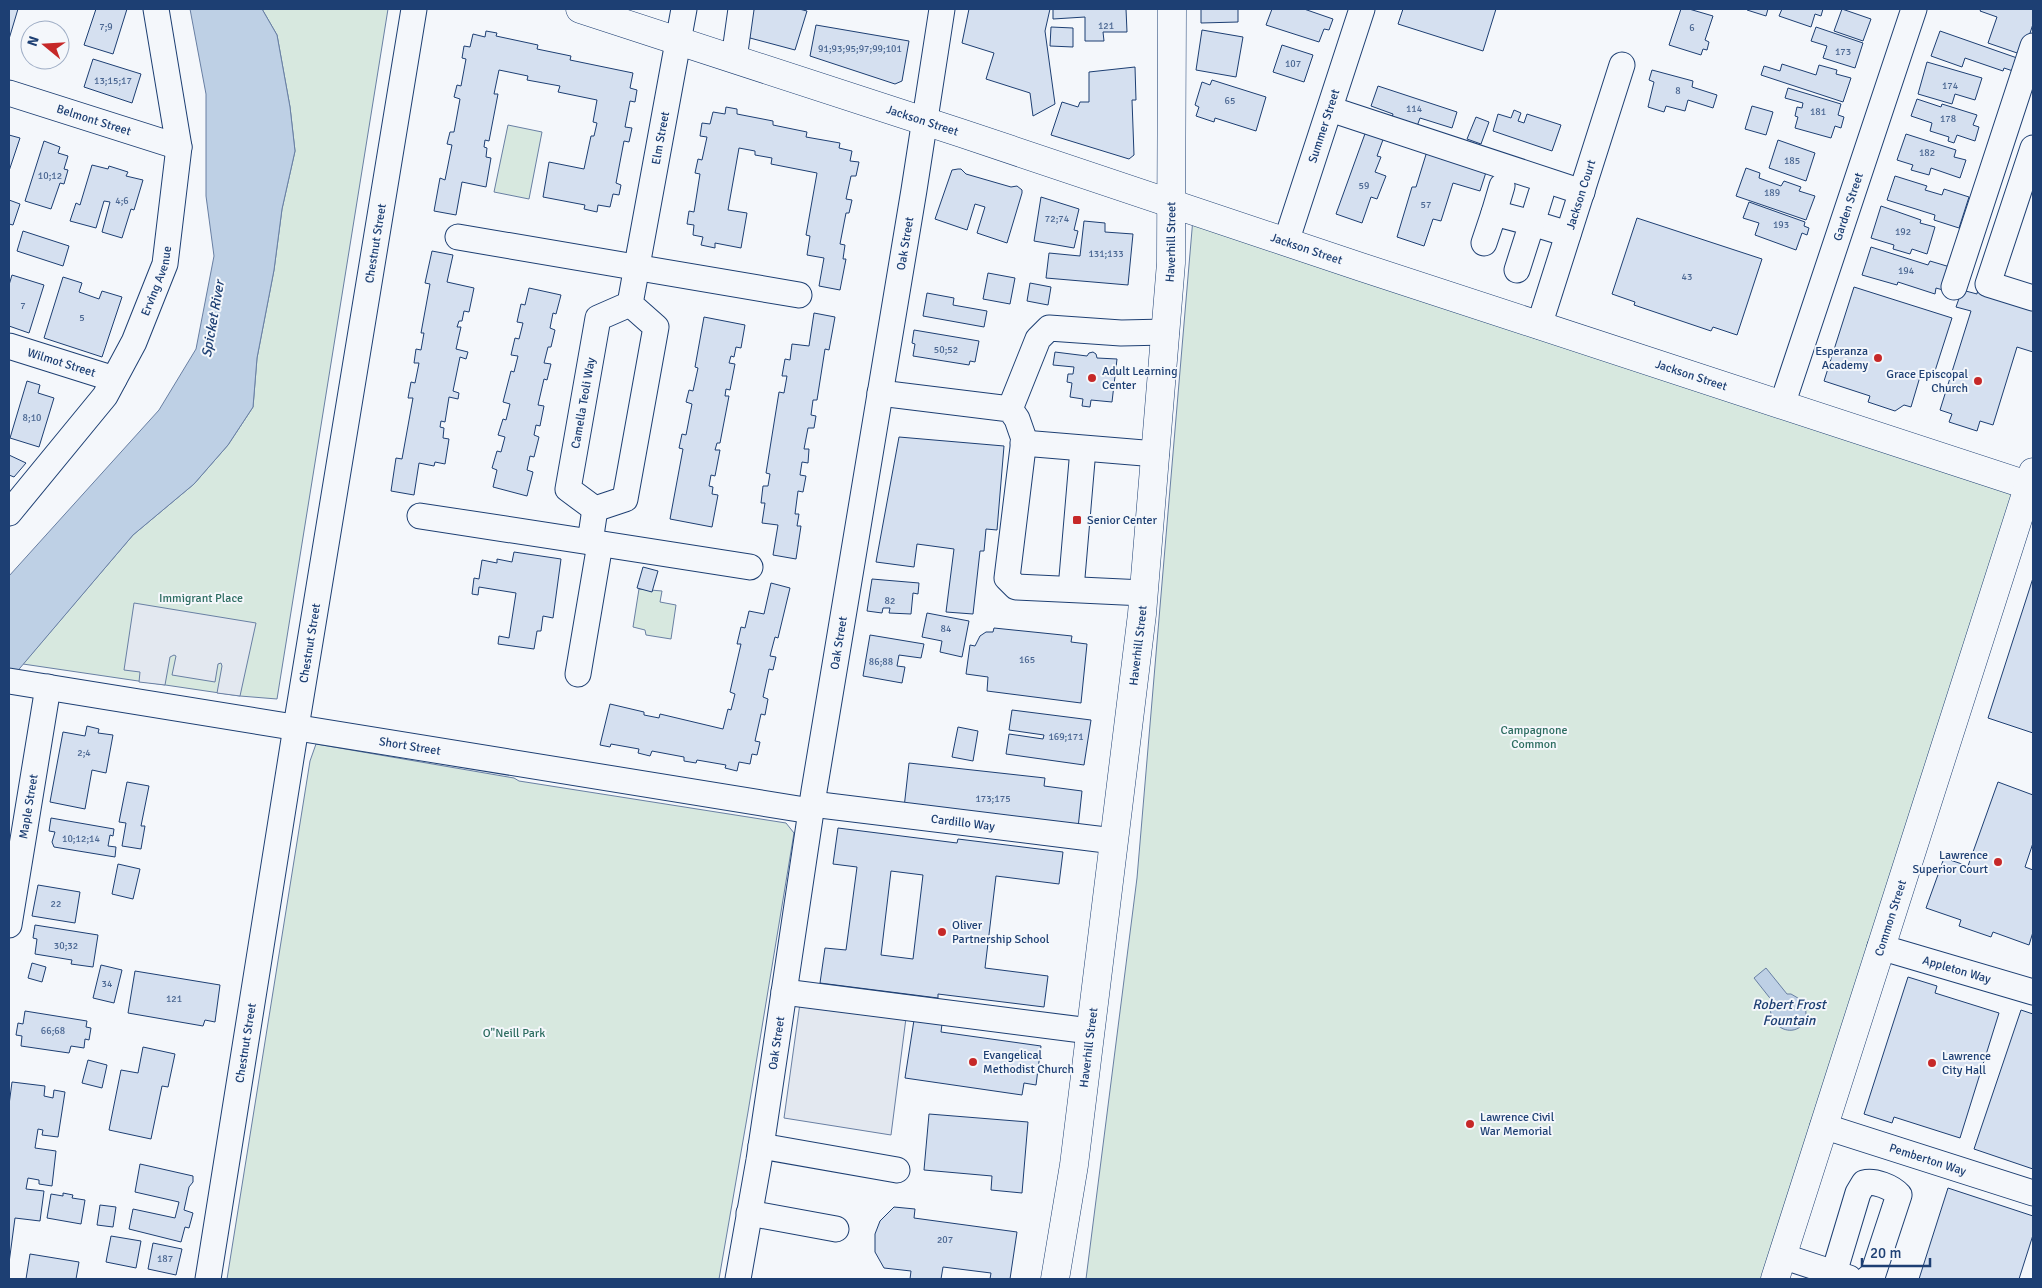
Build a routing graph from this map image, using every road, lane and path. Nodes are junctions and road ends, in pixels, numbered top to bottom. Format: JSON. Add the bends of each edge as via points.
{"nodes":[{"id":1,"x":156,"y":9,"type":"edge"},
{"id":2,"x":414,"y":9,"type":"edge"},
{"id":3,"x":580,"y":9,"type":"edge"},
{"id":4,"x":684,"y":9,"type":"edge"},
{"id":5,"x":741,"y":9,"type":"edge"},
{"id":6,"x":942,"y":9,"type":"edge"},
{"id":7,"x":1172,"y":9,"type":"edge"},
{"id":8,"x":1362,"y":9,"type":"edge"},
{"id":9,"x":1914,"y":9,"type":"edge"},
{"id":10,"x":679,"y":41,"type":"junction"},
{"id":11,"x":2033,"y":46,"type":"edge"},
{"id":12,"x":734,"y":59,"type":"junction"},
{"id":13,"x":1622,"y":64,"type":"dead end"},
{"id":14,"x":9,"y":93,"type":"edge"},
{"id":15,"x":1330,"y":109,"type":"junction"},
{"id":16,"x":925,"y":121,"type":"junction"},
{"id":17,"x":179,"y":147,"type":"junction"},
{"id":18,"x":2033,"y":148,"type":"edge"},
{"id":19,"x":1502,"y":186,"type":"dead end"},
{"id":20,"x":1582,"y":192,"type":"junction"},
{"id":21,"x":1541,"y":194,"type":"dead end"},
{"id":22,"x":1172,"y":204,"type":"junction"},
{"id":23,"x":1494,"y":213,"type":"junction"},
{"id":24,"x":1532,"y":223,"type":"junction"},
{"id":25,"x":1568,"y":234,"type":"junction"},
{"id":26,"x":458,"y":236,"type":"dead end"},
{"id":27,"x":1286,"y":242,"type":"junction"},
{"id":28,"x":1484,"y":244,"type":"dead end"},
{"id":29,"x":636,"y":266,"type":"junction"},
{"id":30,"x":1518,"y":270,"type":"dead end"},
{"id":31,"x":1954,"y":287,"type":"dead end"},
{"id":32,"x":799,"y":295,"type":"dead end"},
{"id":33,"x":2033,"y":298,"type":"edge"},
{"id":34,"x":630,"y":304,"type":"junction"},
{"id":35,"x":1539,"y":326,"type":"junction"},
{"id":36,"x":1166,"y":332,"type":"junction"},
{"id":37,"x":9,"y":346,"type":"edge"},
{"id":38,"x":114,"y":380,"type":"junction"},
{"id":39,"x":880,"y":394,"type":"junction"},
{"id":40,"x":1782,"y":405,"type":"junction"},
{"id":41,"x":1010,"y":409,"type":"junction"},
{"id":42,"x":1023,"y":443,"type":"junction"},
{"id":43,"x":1083,"y":449,"type":"junction"},
{"id":44,"x":1156,"y":454,"type":"junction"},
{"id":45,"x":2032,"y":482,"type":"edge"},
{"id":46,"x":594,"y":509,"type":"junction"},
{"id":47,"x":9,"y":513,"type":"edge"},
{"id":48,"x":420,"y":516,"type":"dead end"},
{"id":49,"x":595,"y":543,"type":"junction"},
{"id":50,"x":750,"y":567,"type":"dead end"},
{"id":51,"x":1072,"y":589,"type":"junction"},
{"id":52,"x":1144,"y":592,"type":"junction"},
{"id":53,"x":578,"y":674,"type":"dead end"},
{"id":54,"x":13,"y":682,"type":"edge"},
{"id":55,"x":48,"y":687,"type":"junction"},
{"id":56,"x":296,"y":727,"type":"junction"},
{"id":57,"x":812,"y":807,"type":"junction"},
{"id":58,"x":1114,"y":841,"type":"junction"},
{"id":59,"x":9,"y":925,"type":"edge"},
{"id":60,"x":1880,"y":948,"type":"junction"},
{"id":61,"x":784,"y":992,"type":"junction"},
{"id":62,"x":2033,"y":992,"type":"edge"},
{"id":63,"x":1090,"y":1031,"type":"junction"},
{"id":64,"x":1823,"y":1126,"type":"junction"},
{"id":65,"x":762,"y":1146,"type":"junction"},
{"id":66,"x":897,"y":1170,"type":"dead end"},
{"id":67,"x":2033,"y":1193,"type":"edge"},
{"id":68,"x":749,"y":1213,"type":"junction"},
{"id":69,"x":836,"y":1229,"type":"dead end"},
{"id":70,"x":1778,"y":1268,"type":"edge"},
{"id":71,"x":1844,"y":1276,"type":"edge"},
{"id":72,"x":208,"y":1279,"type":"edge"},
{"id":73,"x":738,"y":1279,"type":"edge"},
{"id":74,"x":1055,"y":1279,"type":"edge"},
{"id":75,"x":1867,"y":1279,"type":"edge"}],
"edges":[{"from":1,"to":17,"type":"street","name":"Erving Avenue"},
{"from":2,"to":56,"type":"street","name":"Chestnut Street"},
{"from":3,"to":10,"type":"main road","name":"Jackson Street"},
{"from":4,"to":10,"type":"street","name":"Elm Street"},
{"from":5,"to":12,"type":"street"},
{"from":6,"to":16,"type":"street","name":"Oak Street"},
{"from":7,"to":22,"type":"main road","name":"Haverhill Street"},
{"from":8,"to":15,"type":"street","name":"Summer Street"},
{"from":9,"to":40,"type":"street","name":"Garden Street"},
{"from":10,"to":12,"type":"main road","name":"Jackson Street"},
{"from":10,"to":29,"type":"street","name":"Elm Street"},
{"from":11,"to":31,"type":"street"},
{"from":12,"to":16,"type":"main road","name":"Jackson Street"},
{"from":13,"to":20,"type":"street","name":"Jackson Court"},
{"from":14,"to":17,"type":"street","name":"Belmont Street"},
{"from":15,"to":20,"type":"street"},
{"from":15,"to":27,"type":"street","name":"Summer Street"},
{"from":16,"to":22,"type":"main road","name":"Jackson Street"},
{"from":16,"to":39,"type":"street","name":"Oak Street"},
{"from":17,"to":38,"type":"street","name":"Erving Avenue","via":[[165,264],[134,342]]},
{"from":18,"to":33,"type":"street","via":[[1988,284]]},
{"from":19,"to":23,"type":"street"},
{"from":20,"to":25,"type":"street","name":"Jackson Court"},
{"from":21,"to":24,"type":"street"},
{"from":22,"to":27,"type":"main road","name":"Jackson Street"},
{"from":22,"to":36,"type":"main road","name":"Haverhill Street","via":[[1172,263]]},
{"from":23,"to":24,"type":"street"},
{"from":23,"to":28,"type":"street"},
{"from":24,"to":25,"type":"street"},
{"from":24,"to":30,"type":"street"},
{"from":25,"to":35,"type":"street","name":"Jackson Court"},
{"from":26,"to":29,"type":"street"},
{"from":27,"to":35,"type":"main road","name":"Jackson Street"},
{"from":29,"to":32,"type":"street"},
{"from":29,"to":34,"type":"street"},
{"from":34,"to":46,"type":"street","name":"Camella Teoli Way","via":[[598,318],[568,489]]},
{"from":34,"to":46,"type":"street","via":[[656,327],[625,499]]},
{"from":35,"to":40,"type":"main road","name":"Jackson Street"},
{"from":36,"to":41,"type":"street","via":[[1121,333],[1049,328],[1038,339]]},
{"from":36,"to":44,"type":"main road","name":"Haverhill Street"},
{"from":37,"to":38,"type":"street","name":"Wilmot Street"},
{"from":38,"to":47,"type":"street","name":"Erving Avenue","via":[[105,396]]},
{"from":39,"to":41,"type":"street"},
{"from":39,"to":57,"type":"street","name":"Oak Street"},
{"from":40,"to":45,"type":"main road","name":"Jackson Street"},
{"from":41,"to":42,"type":"street","via":[[1017,419]]},
{"from":42,"to":43,"type":"street"},
{"from":42,"to":51,"type":"street","via":[[1007,578],[1016,587]]},
{"from":43,"to":44,"type":"street"},
{"from":43,"to":51,"type":"street"},
{"from":44,"to":52,"type":"main road","name":"Haverhill Street"},
{"from":45,"to":60,"type":"main road","name":"Common Street"},
{"from":46,"to":49,"type":"street"},
{"from":48,"to":49,"type":"street"},
{"from":49,"to":50,"type":"street"},
{"from":49,"to":53,"type":"street"},
{"from":51,"to":52,"type":"street"},
{"from":52,"to":58,"type":"main road","name":"Haverhill Street"},
{"from":54,"to":55,"type":"street","name":"Short Street"},
{"from":55,"to":56,"type":"street","name":"Short Street"},
{"from":55,"to":59,"type":"street","name":"Maple Street"},
{"from":56,"to":57,"type":"street","name":"Short Street"},
{"from":56,"to":72,"type":"street","name":"Chestnut Street"},
{"from":57,"to":58,"type":"street","name":"Cardillo Way"},
{"from":57,"to":61,"type":"street","name":"Oak Street"},
{"from":58,"to":63,"type":"main road","name":"Haverhill Street"},
{"from":60,"to":62,"type":"street","name":"Appleton Way"},
{"from":60,"to":64,"type":"main road","name":"Common Street"},
{"from":61,"to":63,"type":"street"},
{"from":61,"to":65,"type":"street","name":"Oak Street"},
{"from":63,"to":74,"type":"main road","name":"Haverhill Street","via":[[1074,1165]]},
{"from":64,"to":67,"type":"street","name":"Pemberton Way"},
{"from":64,"to":70,"type":"main road","name":"Common Street"},
{"from":65,"to":66,"type":"street"},
{"from":65,"to":68,"type":"street","name":"Oak Street"},
{"from":68,"to":69,"type":"street"},
{"from":68,"to":73,"type":"street","name":"Oak Street"},
{"from":70,"to":71,"type":"street"},
{"from":71,"to":75,"type":"street","via":[[1858,1193],[1869,1181],[1899,1195],[1873,1274]]}]}
